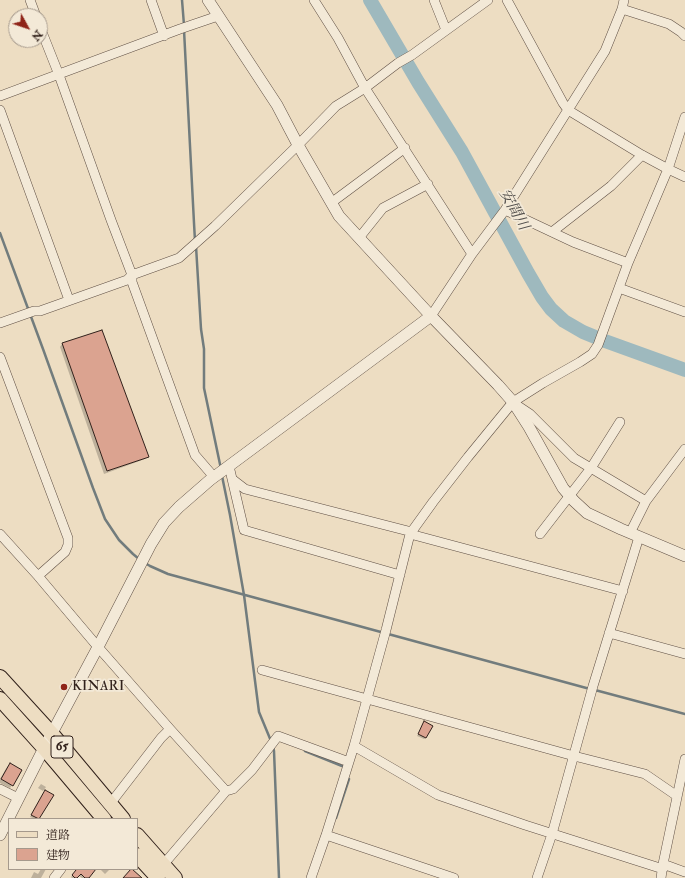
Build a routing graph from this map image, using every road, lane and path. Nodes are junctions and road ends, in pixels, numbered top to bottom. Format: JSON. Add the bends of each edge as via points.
{"nodes":[{"id":1,"x":151,"y":0,"type":"edge"},
{"id":2,"x":208,"y":0,"type":"edge"},
{"id":3,"x":314,"y":0,"type":"edge"},
{"id":4,"x":434,"y":0,"type":"edge"},
{"id":5,"x":488,"y":0,"type":"edge"},
{"id":6,"x":507,"y":0,"type":"edge"},
{"id":7,"x":624,"y":0,"type":"edge"},
{"id":8,"x":622,"y":9,"type":"junction"},
{"id":9,"x":218,"y":16,"type":"junction"},
{"id":10,"x":446,"y":30,"type":"junction"},
{"id":11,"x":164,"y":36,"type":"junction"},
{"id":12,"x":685,"y":36,"type":"edge"},
{"id":13,"x":48,"y":47,"type":"edge"},
{"id":14,"x":59,"y":75,"type":"junction"},
{"id":15,"x":365,"y":88,"type":"junction"},
{"id":16,"x":0,"y":96,"type":"edge"},
{"id":17,"x":0,"y":110,"type":"edge"},
{"id":18,"x":568,"y":110,"type":"junction"},
{"id":19,"x":685,"y":117,"type":"edge"},
{"id":20,"x":298,"y":145,"type":"junction"},
{"id":21,"x":405,"y":148,"type":"junction"},
{"id":22,"x":642,"y":155,"type":"junction"},
{"id":23,"x":668,"y":169,"type":"junction"},
{"id":24,"x":685,"y":177,"type":"edge"},
{"id":25,"x":428,"y":184,"type":"junction"},
{"id":26,"x":331,"y":203,"type":"junction"},
{"id":27,"x":505,"y":210,"type":"junction"},
{"id":28,"x":552,"y":232,"type":"junction"},
{"id":29,"x":359,"y":238,"type":"junction"},
{"id":30,"x":472,"y":254,"type":"junction"},
{"id":31,"x":628,"y":263,"type":"junction"},
{"id":32,"x":132,"y":275,"type":"junction"},
{"id":33,"x":619,"y":288,"type":"junction"},
{"id":34,"x":69,"y":300,"type":"junction"},
{"id":35,"x":685,"y":312,"type":"edge"},
{"id":36,"x":431,"y":316,"type":"junction"},
{"id":37,"x":0,"y":323,"type":"edge"},
{"id":38,"x":0,"y":356,"type":"edge"},
{"id":39,"x":513,"y":402,"type":"junction"},
{"id":40,"x":620,"y":422,"type":"dead end"},
{"id":41,"x":685,"y":449,"type":"edge"},
{"id":42,"x":591,"y":468,"type":"junction"},
{"id":43,"x":221,"y":471,"type":"junction"},
{"id":44,"x":232,"y":479,"type":"junction"},
{"id":45,"x":569,"y":496,"type":"junction"},
{"id":46,"x":646,"y":501,"type":"junction"},
{"id":47,"x":411,"y":533,"type":"junction"},
{"id":48,"x":0,"y":534,"type":"edge"},
{"id":49,"x":540,"y":534,"type":"dead end"},
{"id":50,"x":635,"y":535,"type":"junction"},
{"id":51,"x":685,"y":556,"type":"edge"},
{"id":52,"x":400,"y":575,"type":"junction"},
{"id":53,"x":38,"y":576,"type":"junction"},
{"id":54,"x":623,"y":591,"type":"junction"},
{"id":55,"x":609,"y":633,"type":"junction"},
{"id":56,"x":98,"y":647,"type":"junction"},
{"id":57,"x":685,"y":654,"type":"edge"},
{"id":58,"x":262,"y":670,"type":"dead end"},
{"id":59,"x":0,"y":677,"type":"edge"},
{"id":60,"x":0,"y":699,"type":"edge"},
{"id":61,"x":368,"y":699,"type":"junction"},
{"id":62,"x":170,"y":729,"type":"junction"},
{"id":63,"x":52,"y":734,"type":"junction"},
{"id":64,"x":354,"y":746,"type":"junction"},
{"id":65,"x":44,"y":748,"type":"junction"},
{"id":66,"x":574,"y":756,"type":"junction"},
{"id":67,"x":685,"y":759,"type":"edge"},
{"id":68,"x":349,"y":762,"type":"junction"},
{"id":69,"x":0,"y":789,"type":"edge"},
{"id":70,"x":226,"y":791,"type":"junction"},
{"id":71,"x":677,"y":796,"type":"junction"},
{"id":72,"x":18,"y":798,"type":"junction"},
{"id":73,"x":110,"y":804,"type":"junction"},
{"id":74,"x":8,"y":818,"type":"edge"},
{"id":75,"x":102,"y":818,"type":"edge"},
{"id":76,"x":122,"y":818,"type":"edge"},
{"id":77,"x":8,"y":819,"type":"edge"},
{"id":78,"x":552,"y":834,"type":"junction"},
{"id":79,"x":0,"y":835,"type":"edge"},
{"id":80,"x":326,"y":835,"type":"junction"},
{"id":81,"x":138,"y":837,"type":"edge"},
{"id":82,"x":138,"y":856,"type":"edge"},
{"id":83,"x":60,"y":870,"type":"edge"},
{"id":84,"x":663,"y":870,"type":"edge"},
{"id":85,"x":685,"y":872,"type":"edge"},
{"id":86,"x":158,"y":874,"type":"edge"},
{"id":87,"x":54,"y":878,"type":"edge"},
{"id":88,"x":175,"y":878,"type":"edge"},
{"id":89,"x":310,"y":878,"type":"edge"},
{"id":90,"x":454,"y":878,"type":"edge"},
{"id":91,"x":537,"y":878,"type":"edge"}],
"edges":[{"from":1,"to":11,"type":"street"},
{"from":2,"to":9,"type":"street"},
{"from":3,"to":15,"type":"street"},
{"from":4,"to":10,"type":"street"},
{"from":5,"to":10,"type":"street"},
{"from":6,"to":18,"type":"street"},
{"from":7,"to":8,"type":"street"},
{"from":8,"to":12,"type":"street","via":[[669,24]]},
{"from":8,"to":18,"type":"street","via":[[605,51]]},
{"from":9,"to":11,"type":"street"},
{"from":9,"to":20,"type":"street","via":[[278,105]]},
{"from":10,"to":15,"type":"street"},
{"from":11,"to":14,"type":"street"},
{"from":13,"to":14,"type":"street"},
{"from":14,"to":16,"type":"street"},
{"from":14,"to":32,"type":"street"},
{"from":15,"to":20,"type":"street","via":[[336,106]]},
{"from":15,"to":21,"type":"street"},
{"from":17,"to":34,"type":"street"},
{"from":18,"to":22,"type":"street"},
{"from":18,"to":27,"type":"street"},
{"from":19,"to":23,"type":"street"},
{"from":20,"to":26,"type":"street"},
{"from":20,"to":32,"type":"street","via":[[179,258]]},
{"from":21,"to":25,"type":"street"},
{"from":21,"to":26,"type":"street"},
{"from":22,"to":23,"type":"street"},
{"from":22,"to":28,"type":"street","via":[[611,186]]},
{"from":23,"to":24,"type":"street"},
{"from":23,"to":31,"type":"street"},
{"from":25,"to":29,"type":"street","via":[[383,208]]},
{"from":25,"to":30,"type":"street"},
{"from":26,"to":29,"type":"street"},
{"from":27,"to":28,"type":"street"},
{"from":27,"to":30,"type":"street"},
{"from":28,"to":31,"type":"street"},
{"from":29,"to":36,"type":"street"},
{"from":30,"to":36,"type":"street"},
{"from":31,"to":33,"type":"street"},
{"from":32,"to":34,"type":"street","via":[[128,280]]},
{"from":32,"to":43,"type":"street","via":[[132,282],[195,455]]},
{"from":33,"to":35,"type":"street"},
{"from":33,"to":39,"type":"street","via":[[598,345],[592,354]]},
{"from":34,"to":37,"type":"street"},
{"from":36,"to":39,"type":"street"},
{"from":36,"to":43,"type":"street"},
{"from":38,"to":53,"type":"street","via":[[68,538],[65,552]]},
{"from":39,"to":42,"type":"street","via":[[530,414],[574,458]]},
{"from":39,"to":45,"type":"street"},
{"from":39,"to":47,"type":"street"},
{"from":40,"to":42,"type":"street"},
{"from":41,"to":46,"type":"street"},
{"from":42,"to":45,"type":"street"},
{"from":42,"to":46,"type":"street"},
{"from":43,"to":44,"type":"street"},
{"from":43,"to":56,"type":"street","via":[[164,523]]},
{"from":44,"to":47,"type":"street","via":[[245,490]]},
{"from":44,"to":52,"type":"street","via":[[244,530]]},
{"from":45,"to":49,"type":"street"},
{"from":45,"to":50,"type":"street","via":[[587,513]]},
{"from":46,"to":50,"type":"street"},
{"from":47,"to":52,"type":"street"},
{"from":47,"to":54,"type":"street"},
{"from":48,"to":53,"type":"street"},
{"from":50,"to":51,"type":"street"},
{"from":50,"to":54,"type":"street"},
{"from":52,"to":61,"type":"street"},
{"from":53,"to":56,"type":"street"},
{"from":54,"to":55,"type":"street"},
{"from":55,"to":57,"type":"street"},
{"from":55,"to":66,"type":"street"},
{"from":56,"to":62,"type":"street"},
{"from":56,"to":63,"type":"street"},
{"from":58,"to":61,"type":"street"},
{"from":59,"to":63,"type":"main road","number":"65"},
{"from":60,"to":65,"type":"main road","number":"65"},
{"from":61,"to":64,"type":"street"},
{"from":61,"to":66,"type":"street"},
{"from":62,"to":70,"type":"street"},
{"from":62,"to":73,"type":"street"},
{"from":63,"to":65,"type":"street"},
{"from":63,"to":73,"type":"main road","number":"65"},
{"from":64,"to":68,"type":"street"},
{"from":64,"to":78,"type":"street","via":[[438,795]]},
{"from":65,"to":72,"type":"street"},
{"from":65,"to":75,"type":"main road","number":"65"},
{"from":66,"to":71,"type":"street","via":[[645,774]]},
{"from":66,"to":78,"type":"street"},
{"from":67,"to":71,"type":"street"},
{"from":68,"to":70,"type":"street","via":[[278,736],[252,770],[233,789]]},
{"from":68,"to":80,"type":"street"},
{"from":69,"to":72,"type":"street"},
{"from":70,"to":86,"type":"street"},
{"from":71,"to":84,"type":"street"},
{"from":72,"to":74,"type":"street"},
{"from":73,"to":76,"type":"main road","number":"65"},
{"from":77,"to":79,"type":"street"},
{"from":78,"to":84,"type":"street"},
{"from":78,"to":91,"type":"street"},
{"from":80,"to":89,"type":"street"},
{"from":80,"to":90,"type":"street"},
{"from":81,"to":86,"type":"main road"},
{"from":82,"to":86,"type":"main road"},
{"from":83,"to":87,"type":"street"},
{"from":84,"to":85,"type":"street"},
{"from":86,"to":88,"type":"main road"}]}
